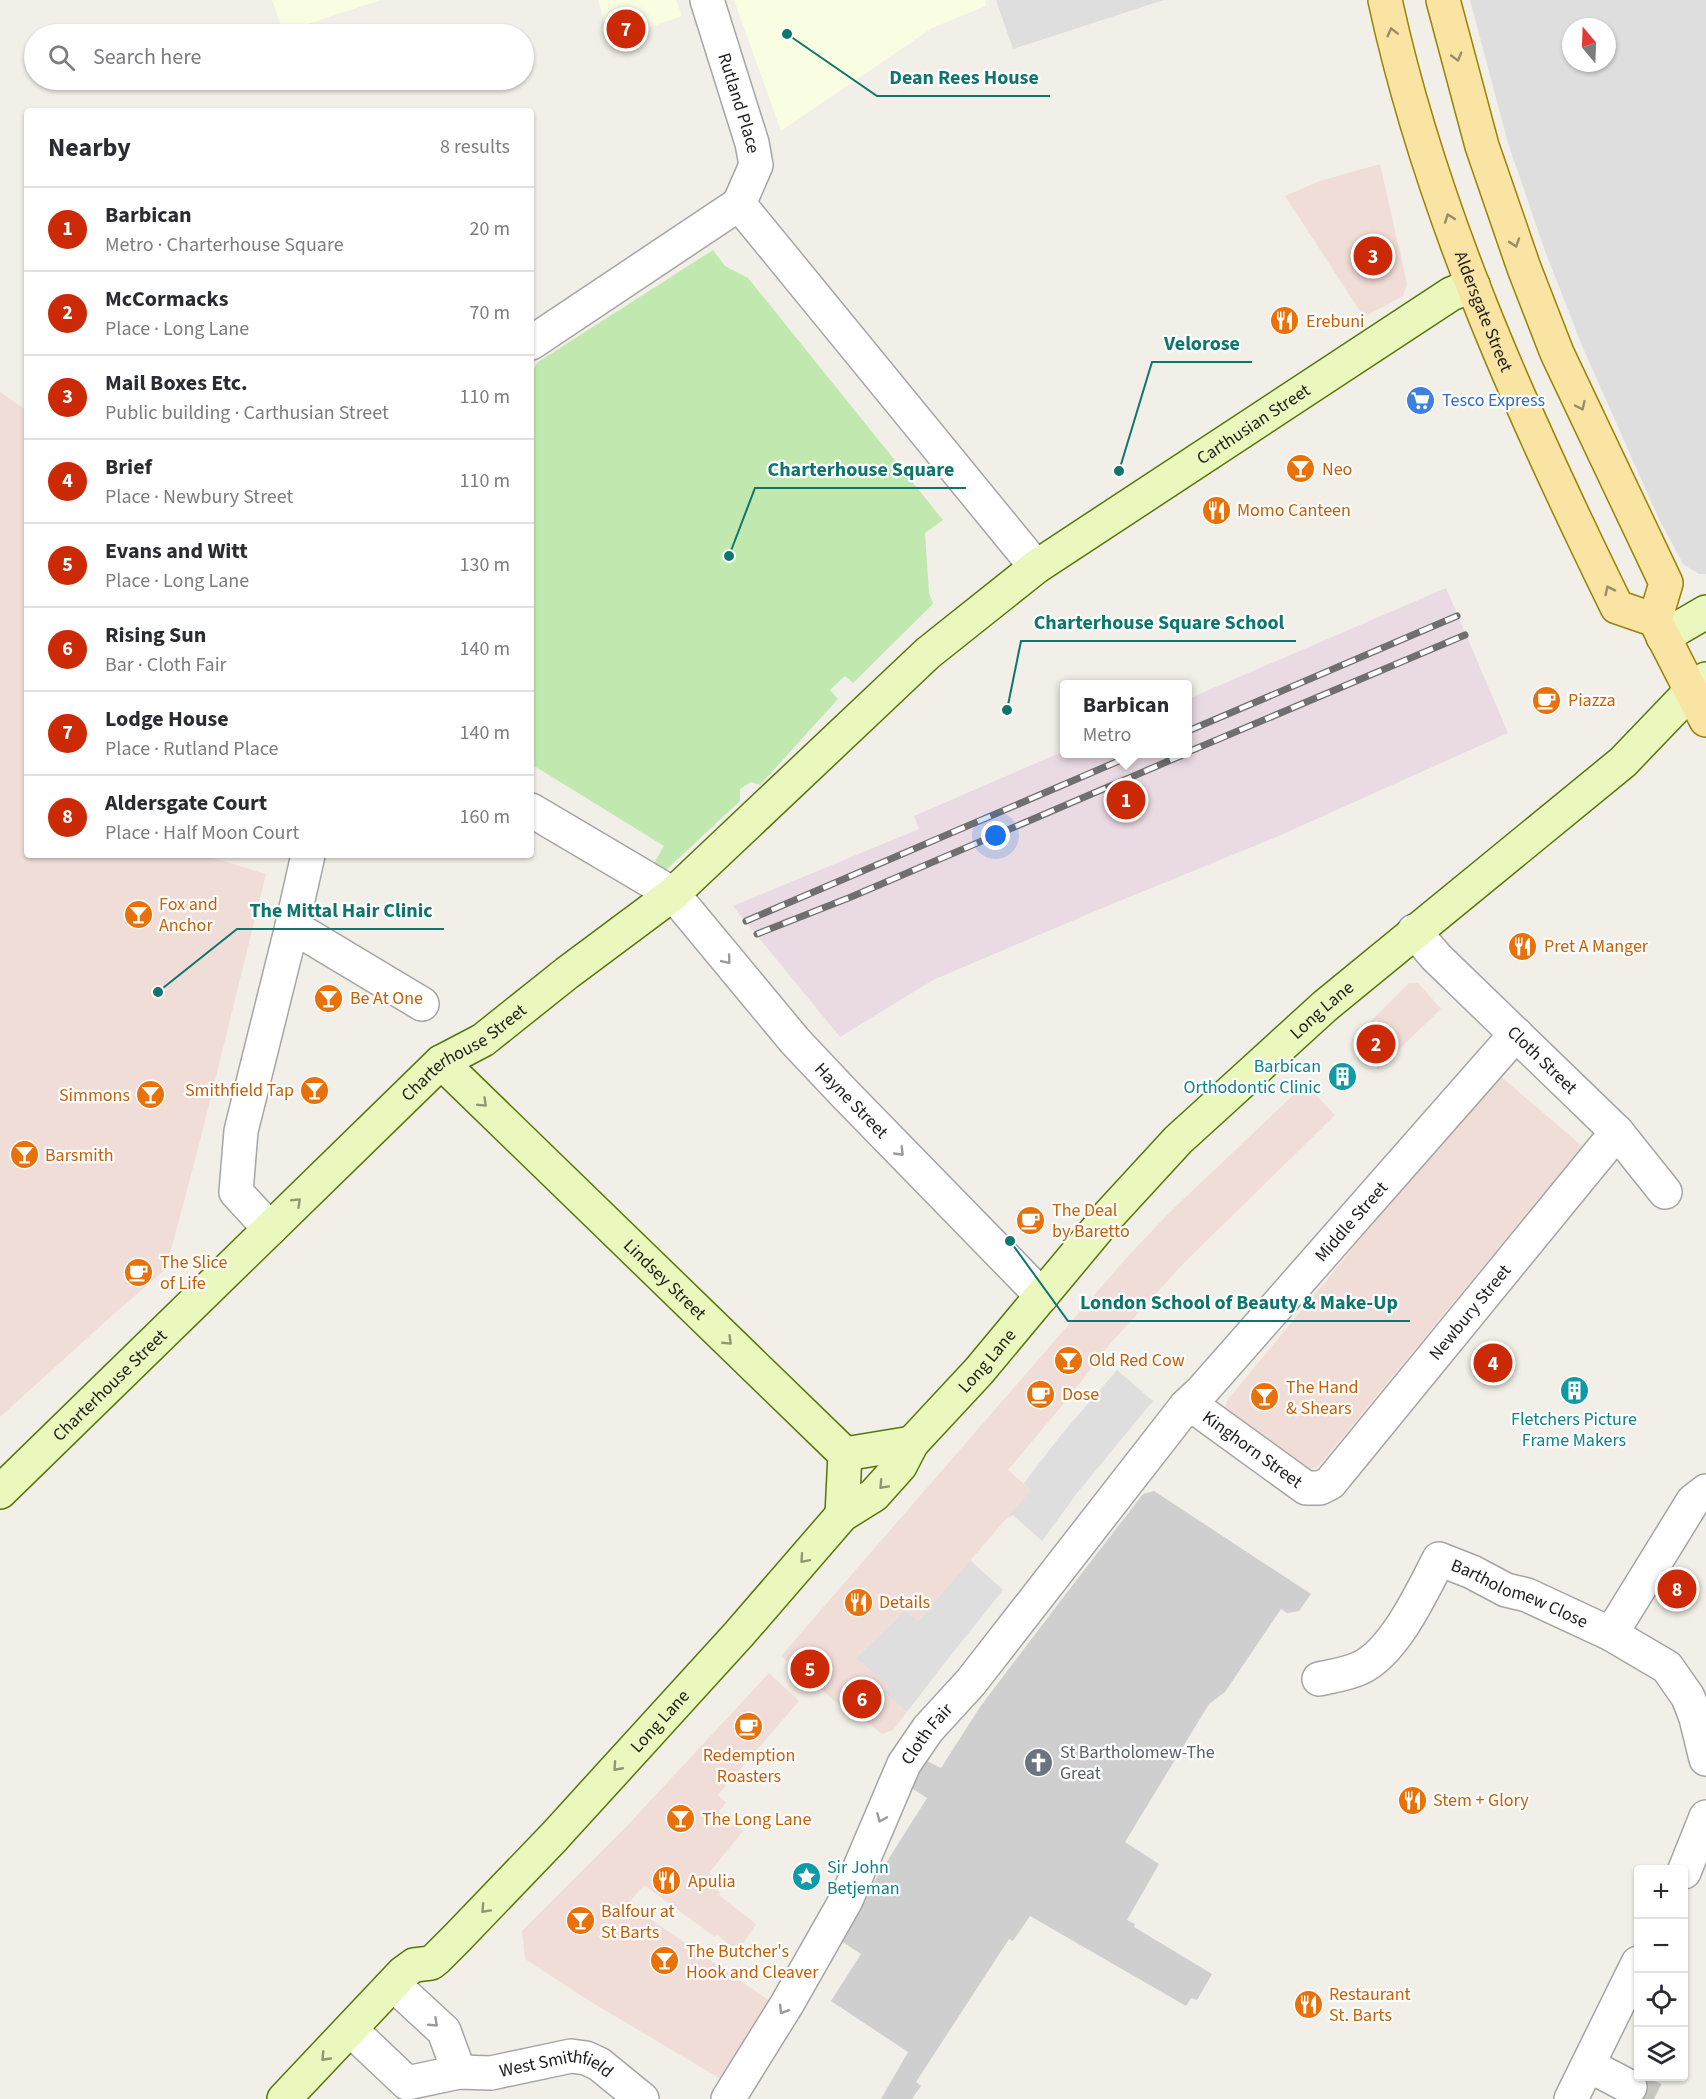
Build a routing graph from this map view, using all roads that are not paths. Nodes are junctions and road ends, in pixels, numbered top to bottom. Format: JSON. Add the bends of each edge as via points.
{"nodes":[{"id":1,"x":707,"y":0,"type":"edge"},
{"id":2,"x":1385,"y":0,"type":"edge"},
{"id":3,"x":1443,"y":0,"type":"edge"},
{"id":4,"x":739,"y":204,"type":"junction"},
{"id":5,"x":1473,"y":285,"type":"junction"},
{"id":6,"x":534,"y":341,"type":"edge"},
{"id":7,"x":1036,"y":567,"type":"junction"},
{"id":8,"x":1706,"y":612,"type":"edge"},
{"id":9,"x":1659,"y":628,"type":"junction"},
{"id":10,"x":1699,"y":685,"type":"edge"},
{"id":11,"x":1706,"y":720,"type":"edge"},
{"id":12,"x":534,"y":812,"type":"edge"},
{"id":13,"x":307,"y":858,"type":"edge"},
{"id":14,"x":673,"y":894,"type":"junction"},
{"id":15,"x":292,"y":926,"type":"junction"},
{"id":16,"x":1414,"y":931,"type":"junction"},
{"id":17,"x":422,"y":1004,"type":"dead end"},
{"id":18,"x":1516,"y":1034,"type":"junction"},
{"id":19,"x":441,"y":1062,"type":"junction"},
{"id":20,"x":1617,"y":1132,"type":"junction"},
{"id":21,"x":1665,"y":1192,"type":"dead end"},
{"id":22,"x":270,"y":1229,"type":"junction"},
{"id":23,"x":1042,"y":1296,"type":"junction"},
{"id":24,"x":1186,"y":1406,"type":"junction"},
{"id":25,"x":912,"y":1443,"type":"junction"},
{"id":26,"x":845,"y":1454,"type":"junction"},
{"id":27,"x":1320,"y":1488,"type":"joint"},
{"id":28,"x":1706,"y":1491,"type":"edge"},
{"id":29,"x":0,"y":1492,"type":"edge"},
{"id":30,"x":842,"y":1515,"type":"junction"},
{"id":31,"x":1611,"y":1634,"type":"junction"},
{"id":32,"x":1319,"y":1679,"type":"dead end"},
{"id":33,"x":1701,"y":1717,"type":"edge"},
{"id":34,"x":1706,"y":1759,"type":"edge"},
{"id":35,"x":1706,"y":1817,"type":"edge"},
{"id":36,"x":1686,"y":1865,"type":"edge"},
{"id":37,"x":1634,"y":1971,"type":"edge"},
{"id":38,"x":393,"y":1984,"type":"junction"},
{"id":39,"x":351,"y":2030,"type":"junction"},
{"id":40,"x":1588,"y":2065,"type":"junction"},
{"id":41,"x":459,"y":2072,"type":"junction"},
{"id":42,"x":1630,"y":2087,"type":"tunnel mouth"},
{"id":43,"x":284,"y":2099,"type":"edge"},
{"id":44,"x":642,"y":2099,"type":"edge"},
{"id":45,"x":728,"y":2099,"type":"edge"},
{"id":46,"x":1571,"y":2099,"type":"edge"}],
"edges":[{"from":1,"to":4,"type":"street","name":"Rutland Place","via":[[756,165]]},
{"from":5,"to":2,"type":"main road","name":"Aldersgate Street","one_way":true,"via":[[1435,181]]},
{"from":3,"to":9,"type":"main road","one_way":true,"via":[[1482,146],[1524,268],[1557,353],[1666,584]]},
{"from":4,"to":6,"type":"street"},
{"from":4,"to":7,"type":"street"},
{"from":5,"to":7,"type":"street","name":"Carthusian Street","via":[[1451,294]]},
{"from":9,"to":5,"type":"main road","name":"Aldersgate Street","one_way":true,"via":[[1617,607]]},
{"from":7,"to":14,"type":"street","name":"Carthusian Street","via":[[928,653]]},
{"from":8,"to":9,"type":"street"},
{"from":9,"to":10,"type":"main road"},
{"from":10,"to":11,"type":"main road"},
{"from":10,"to":16,"type":"street","name":"Long Lane","via":[[1623,762]]},
{"from":12,"to":14,"type":"street","name":"Hayne Street"},
{"from":13,"to":15,"type":"street"},
{"from":14,"to":19,"type":"street","name":"Charterhouse Street","via":[[483,1040]]},
{"from":14,"to":23,"type":"street","name":"Hayne Street","one_way":true,"via":[[795,1041]]},
{"from":15,"to":17,"type":"street"},
{"from":15,"to":22,"type":"street","via":[[241,1131],[236,1192]]},
{"from":16,"to":18,"type":"street","name":"Cloth Street"},
{"from":16,"to":23,"type":"street","name":"Long Lane","via":[[1178,1140]]},
{"from":18,"to":20,"type":"street","name":"Cloth Street"},
{"from":18,"to":24,"type":"street","name":"Middle Street"},
{"from":22,"to":19,"type":"street","name":"Charterhouse Street","one_way":true},
{"from":19,"to":26,"type":"street","name":"Lindsey Street","one_way":true},
{"from":20,"to":21,"type":"street","name":"Cloth Street"},
{"from":20,"to":27,"type":"street","name":"Newbury Street","via":[[1330,1483]]},
{"from":22,"to":29,"type":"street","name":"Charterhouse Street"},
{"from":23,"to":25,"type":"street","name":"Long Lane"},
{"from":24,"to":27,"type":"street","name":"Kinghorn Street","via":[[1197,1409],[1306,1488]]},
{"from":24,"to":45,"type":"street","name":"Cloth Fair","one_way":true,"via":[[904,1764],[846,1900],[788,2004]]},
{"from":25,"to":26,"type":"street"},
{"from":25,"to":30,"type":"street","name":"Long Lane","one_way":true,"via":[[900,1466],[874,1495]]},
{"from":26,"to":30,"type":"street"},
{"from":28,"to":31,"type":"street","via":[[1693,1501]]},
{"from":30,"to":38,"type":"street","name":"Long Lane","one_way":true,"via":[[739,1634],[457,1938],[436,1959],[408,1969]]},
{"from":31,"to":32,"type":"street","name":"Bartholomew Close","via":[[1439,1559],[1412,1610],[1383,1652],[1360,1668]]},
{"from":31,"to":33,"type":"street","name":"Bartholomew Close","via":[[1667,1667]]},
{"from":33,"to":34,"type":"street","name":"Bartholomew Close"},
{"from":35,"to":36,"type":"street"},
{"from":37,"to":40,"type":"street"},
{"from":38,"to":39,"type":"street"},
{"from":38,"to":41,"type":"street","one_way":true,"via":[[444,2031]]},
{"from":39,"to":41,"type":"street","name":"West Smithfield","via":[[407,2084]]},
{"from":39,"to":43,"type":"street","one_way":true},
{"from":40,"to":42,"type":"street"},
{"from":40,"to":46,"type":"street"},
{"from":41,"to":44,"type":"street","name":"West Smithfield","via":[[491,2073],[559,2057],[586,2058],[604,2067]]}]}
